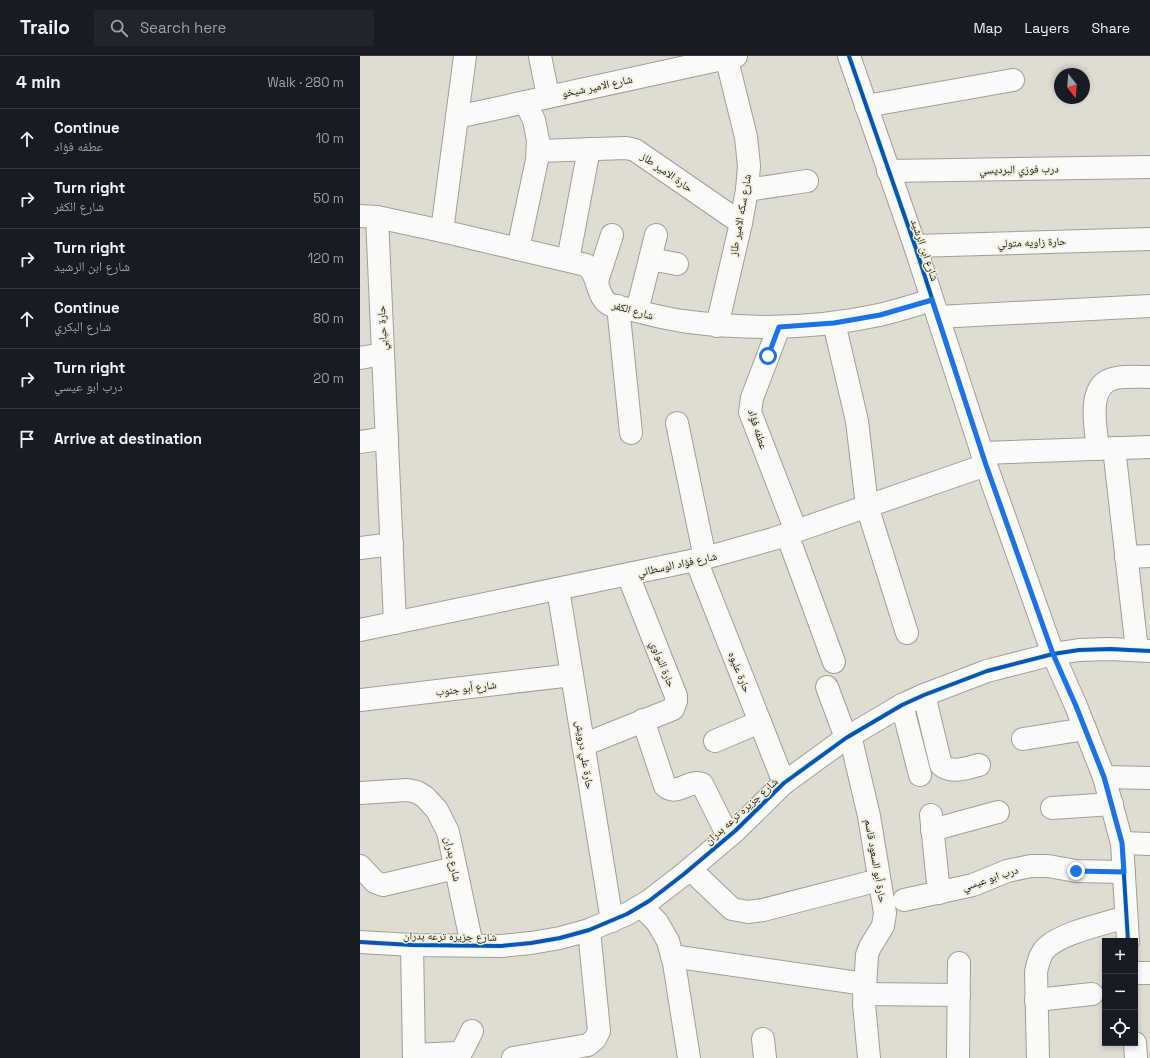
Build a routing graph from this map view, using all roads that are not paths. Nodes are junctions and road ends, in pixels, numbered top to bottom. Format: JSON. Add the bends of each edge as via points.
{"nodes":[{"id":1,"x":465,"y":56,"type":"edge"},
{"id":2,"x":540,"y":56,"type":"edge"},
{"id":3,"x":849,"y":56,"type":"edge"},
{"id":4,"x":730,"y":57,"type":"edge"},
{"id":5,"x":1013,"y":80,"type":"dead end"},
{"id":6,"x":548,"y":96,"type":"junction"},
{"id":7,"x":525,"y":102,"type":"junction"},
{"id":8,"x":866,"y":106,"type":"junction"},
{"id":9,"x":457,"y":117,"type":"junction"},
{"id":10,"x":589,"y":149,"type":"junction"},
{"id":11,"x":538,"y":152,"type":"junction"},
{"id":12,"x":1150,"y":167,"type":"edge"},
{"id":13,"x":888,"y":171,"type":"junction"},
{"id":14,"x":807,"y":181,"type":"dead end"},
{"id":15,"x":747,"y":190,"type":"junction"},
{"id":16,"x":368,"y":216,"type":"edge"},
{"id":17,"x":740,"y":223,"type":"junction"},
{"id":18,"x":442,"y":231,"type":"junction"},
{"id":19,"x":656,"y":235,"type":"dead end"},
{"id":20,"x":612,"y":236,"type":"dead end"},
{"id":21,"x":1150,"y":239,"type":"edge"},
{"id":22,"x":915,"y":246,"type":"junction"},
{"id":23,"x":518,"y":249,"type":"junction"},
{"id":24,"x":650,"y":259,"type":"junction"},
{"id":25,"x":568,"y":260,"type":"junction"},
{"id":26,"x":677,"y":264,"type":"dead end"},
{"id":27,"x":597,"y":281,"type":"junction"},
{"id":28,"x":1150,"y":306,"type":"edge"},
{"id":29,"x":935,"y":308,"type":"junction"},
{"id":30,"x":628,"y":309,"type":"junction"},
{"id":31,"x":834,"y":323,"type":"junction"},
{"id":32,"x":717,"y":326,"type":"junction"},
{"id":33,"x":779,"y":327,"type":"junction"},
{"id":34,"x":383,"y":354,"type":"junction"},
{"id":35,"x":360,"y":358,"type":"edge"},
{"id":36,"x":1150,"y":377,"type":"edge"},
{"id":37,"x":677,"y":423,"type":"dead end"},
{"id":38,"x":631,"y":433,"type":"dead end"},
{"id":39,"x":387,"y":438,"type":"junction"},
{"id":40,"x":360,"y":442,"type":"edge"},
{"id":41,"x":1150,"y":447,"type":"edge"},
{"id":42,"x":1106,"y":448,"type":"junction"},
{"id":43,"x":984,"y":459,"type":"junction"},
{"id":44,"x":867,"y":506,"type":"junction"},
{"id":45,"x":792,"y":532,"type":"junction"},
{"id":46,"x":392,"y":544,"type":"junction"},
{"id":47,"x":360,"y":548,"type":"edge"},
{"id":48,"x":1150,"y":556,"type":"edge"},
{"id":49,"x":1126,"y":557,"type":"junction"},
{"id":50,"x":701,"y":559,"type":"junction"},
{"id":51,"x":628,"y":575,"type":"junction"},
{"id":52,"x":558,"y":589,"type":"junction"},
{"id":53,"x":395,"y":623,"type":"junction"},
{"id":54,"x":360,"y":630,"type":"edge"},
{"id":55,"x":907,"y":633,"type":"dead end"},
{"id":56,"x":1144,"y":651,"type":"edge"},
{"id":57,"x":1053,"y":654,"type":"junction"},
{"id":58,"x":834,"y":662,"type":"dead end"},
{"id":59,"x":572,"y":675,"type":"junction"},
{"id":60,"x":827,"y":687,"type":"dead end"},
{"id":61,"x":924,"y":695,"type":"junction"},
{"id":62,"x":360,"y":700,"type":"edge"},
{"id":63,"x":902,"y":705,"type":"junction"},
{"id":64,"x":643,"y":720,"type":"junction"},
{"id":65,"x":760,"y":722,"type":"junction"},
{"id":66,"x":1085,"y":729,"type":"junction"},
{"id":67,"x":848,"y":737,"type":"junction"},
{"id":68,"x":1023,"y":739,"type":"dead end"},
{"id":69,"x":715,"y":741,"type":"dead end"},
{"id":70,"x":583,"y":745,"type":"junction"},
{"id":71,"x":979,"y":765,"type":"dead end"},
{"id":72,"x":920,"y":775,"type":"dead end"},
{"id":73,"x":1104,"y":777,"type":"junction"},
{"id":74,"x":1150,"y":778,"type":"edge"},
{"id":75,"x":784,"y":783,"type":"junction"},
{"id":76,"x":360,"y":793,"type":"edge"},
{"id":77,"x":1112,"y":804,"type":"junction"},
{"id":78,"x":1052,"y":808,"type":"dead end"},
{"id":79,"x":998,"y":812,"type":"dead end"},
{"id":80,"x":728,"y":836,"type":"junction"},
{"id":81,"x":1122,"y":843,"type":"junction"},
{"id":82,"x":1150,"y":844,"type":"edge"},
{"id":83,"x":360,"y":866,"type":"edge"},
{"id":84,"x":455,"y":868,"type":"junction"},
{"id":85,"x":690,"y":869,"type":"junction"},
{"id":86,"x":1124,"y":872,"type":"junction"},
{"id":87,"x":879,"y":880,"type":"junction"},
{"id":88,"x":938,"y":892,"type":"junction"},
{"id":89,"x":904,"y":900,"type":"dead end"},
{"id":90,"x":641,"y":906,"type":"junction"},
{"id":91,"x":1126,"y":918,"type":"junction"},
{"id":92,"x":612,"y":921,"type":"junction"},
{"id":93,"x":589,"y":930,"type":"junction"},
{"id":94,"x":1128,"y":938,"type":"edge"},
{"id":95,"x":360,"y":942,"type":"edge"},
{"id":96,"x":412,"y":945,"type":"junction"},
{"id":97,"x":472,"y":945,"type":"junction"},
{"id":98,"x":672,"y":956,"type":"junction"},
{"id":99,"x":959,"y":963,"type":"dead end"},
{"id":100,"x":1138,"y":973,"type":"edge"},
{"id":101,"x":1150,"y":973,"type":"edge"},
{"id":102,"x":864,"y":989,"type":"junction"},
{"id":103,"x":1092,"y":994,"type":"dead end"},
{"id":104,"x":959,"y":995,"type":"junction"},
{"id":105,"x":1036,"y":1000,"type":"junction"},
{"id":106,"x":472,"y":1031,"type":"dead end"},
{"id":107,"x":1135,"y":1046,"type":"edge"},
{"id":108,"x":565,"y":1054,"type":"edge"},
{"id":109,"x":414,"y":1056,"type":"edge"},
{"id":110,"x":513,"y":1058,"type":"edge"},
{"id":111,"x":689,"y":1058,"type":"edge"},
{"id":112,"x":869,"y":1058,"type":"edge"},
{"id":113,"x":958,"y":1058,"type":"edge"},
{"id":114,"x":1038,"y":1058,"type":"edge"},
{"id":115,"x":1136,"y":1058,"type":"edge"}],
"edges":[{"from":1,"to":9,"type":"street"},
{"from":2,"to":6,"type":"street"},
{"from":3,"to":8,"type":"street","name":"شارع ابن الرشيد"},
{"from":4,"to":6,"type":"street","name":"شارع الامير شيخو"},
{"from":4,"to":15,"type":"street","name":"شارع سكه الامير طاز","via":[[746,137],[749,166]]},
{"from":5,"to":8,"type":"street"},
{"from":6,"to":7,"type":"street","name":"شارع الامير شيخو"},
{"from":7,"to":9,"type":"street","name":"شارع الامير شيخو"},
{"from":7,"to":11,"type":"street","via":[[534,120]]},
{"from":8,"to":13,"type":"street","name":"شارع ابن الرشيد"},
{"from":9,"to":18,"type":"street"},
{"from":10,"to":11,"type":"street","name":"حارة الامير طاز"},
{"from":10,"to":17,"type":"street","name":"حارة الامير طاز","via":[[635,150]]},
{"from":10,"to":25,"type":"street"},
{"from":11,"to":23,"type":"street"},
{"from":12,"to":13,"type":"street","name":"درب فوزي البرديسي"},
{"from":13,"to":22,"type":"street","name":"شارع ابن الرشيد"},
{"from":14,"to":15,"type":"street"},
{"from":15,"to":17,"type":"street","name":"شارع سكه الامير طاز"},
{"from":16,"to":18,"type":"street","name":"شارع الكفر"},
{"from":16,"to":34,"type":"street","name":"حارة حبابي"},
{"from":17,"to":32,"type":"street","name":"شارع سكه الامير طاز"},
{"from":18,"to":23,"type":"street","name":"شارع الكفر"},
{"from":19,"to":24,"type":"street"},
{"from":20,"to":27,"type":"street"},
{"from":21,"to":22,"type":"street","name":"حارة زاويه متولي"},
{"from":22,"to":29,"type":"street","name":"شارع ابن الرشيد"},
{"from":23,"to":25,"type":"street","name":"شارع الكفر"},
{"from":24,"to":26,"type":"street"},
{"from":24,"to":30,"type":"street"},
{"from":25,"to":27,"type":"street","name":"شارع الكفر","via":[[592,269]]},
{"from":27,"to":30,"type":"street","name":"شارع الكفر","via":[[603,298],[610,304]]},
{"from":28,"to":29,"type":"street","name":"شارع الكفر"},
{"from":29,"to":31,"type":"street","name":"شارع الكفر"},
{"from":29,"to":43,"type":"street","name":"شارع ابن الرشيد"},
{"from":30,"to":32,"type":"street","name":"شارع الكفر","via":[[663,318]]},
{"from":30,"to":38,"type":"street"},
{"from":31,"to":33,"type":"street","name":"شارع الكفر"},
{"from":31,"to":44,"type":"street","via":[[857,421]]},
{"from":32,"to":33,"type":"street","name":"شارع الكفر"},
{"from":33,"to":45,"type":"street","name":"عطفه فؤاد","via":[[752,398],[750,412]]},
{"from":34,"to":35,"type":"street"},
{"from":34,"to":39,"type":"street","name":"حارة حبابي"},
{"from":36,"to":42,"type":"street","via":[[1114,378],[1096,393],[1094,405]]},
{"from":37,"to":50,"type":"street","name":"حارة عليوه"},
{"from":39,"to":40,"type":"street"},
{"from":39,"to":46,"type":"street","name":"حارة حبابي"},
{"from":41,"to":42,"type":"street","name":"شارع فؤاد الوسطاني"},
{"from":42,"to":43,"type":"street","name":"شارع فؤاد الوسطاني"},
{"from":42,"to":49,"type":"street"},
{"from":43,"to":44,"type":"street","name":"شارع فؤاد الوسطاني"},
{"from":43,"to":57,"type":"street","name":"شارع ابن الرشيد"},
{"from":44,"to":45,"type":"street","name":"شارع فؤاد الوسطاني"},
{"from":44,"to":55,"type":"street"},
{"from":45,"to":50,"type":"street","name":"شارع فؤاد الوسطاني"},
{"from":45,"to":58,"type":"street","name":"عطفه فؤاد"},
{"from":46,"to":47,"type":"street"},
{"from":46,"to":53,"type":"street","name":"حارة حبابي"},
{"from":48,"to":49,"type":"street"},
{"from":49,"to":56,"type":"street"},
{"from":50,"to":51,"type":"street","name":"شارع فؤاد الوسطاني"},
{"from":50,"to":65,"type":"street","name":"حارة عليوه"},
{"from":51,"to":52,"type":"street","name":"شارع فؤاد الوسطاني"},
{"from":51,"to":64,"type":"street","name":"حارة النواوي","via":[[676,696],[673,709]]},
{"from":52,"to":53,"type":"street","name":"شارع فؤاد الوسطاني"},
{"from":52,"to":59,"type":"street","name":"حارة علي درويش"},
{"from":53,"to":54,"type":"street","name":"شارع فؤاد الوسطاني"},
{"from":56,"to":57,"type":"street","name":"شارع جزيره ترعه بدران","via":[[1079,650]]},
{"from":57,"to":61,"type":"street","name":"شارع جزيره ترعه بدران","via":[[987,671]]},
{"from":57,"to":66,"type":"street","name":"شارع ابن الرشيد"},
{"from":59,"to":62,"type":"street","name":"شارع أبو جنوب"},
{"from":59,"to":70,"type":"street","name":"حارة علي درويش"},
{"from":60,"to":67,"type":"street","name":"حارة أبو السعود قاسم"},
{"from":61,"to":63,"type":"street","name":"شارع جزيره ترعه بدران"},
{"from":61,"to":71,"type":"street","via":[[941,765],[952,770]]},
{"from":63,"to":67,"type":"street","name":"شارع جزيره ترعه بدران"},
{"from":63,"to":72,"type":"street"},
{"from":64,"to":70,"type":"street","name":"حارة النواوي"},
{"from":64,"to":80,"type":"street","via":[[665,786],[676,790],[695,783],[702,784]]},
{"from":65,"to":69,"type":"street"},
{"from":65,"to":75,"type":"street","name":"حارة عليوه"},
{"from":66,"to":68,"type":"street"},
{"from":66,"to":73,"type":"street","name":"شارع ابن الرشيد"},
{"from":67,"to":75,"type":"street","name":"شارع جزيره ترعه بدران"},
{"from":67,"to":87,"type":"street","name":"حارة أبو السعود قاسم","via":[[869,816]]},
{"from":70,"to":92,"type":"street","name":"حارة علي درويش"},
{"from":73,"to":74,"type":"street"},
{"from":73,"to":77,"type":"street","name":"شارع ابن الرشيد"},
{"from":75,"to":80,"type":"street","name":"شارع جزيره ترعه بدران"},
{"from":76,"to":84,"type":"street","name":"شارع بدران","via":[[407,790],[426,797],[437,810],[448,832]]},
{"from":77,"to":78,"type":"street"},
{"from":77,"to":81,"type":"street","name":"شارع ابن الرشيد"},
{"from":79,"to":88,"type":"street","via":[[931,822]]},
{"from":80,"to":85,"type":"street","name":"شارع جزيره ترعه بدران"},
{"from":81,"to":82,"type":"street"},
{"from":81,"to":86,"type":"street","name":"شارع ابن الرشيد"},
{"from":83,"to":84,"type":"street","via":[[375,882],[383,885]]},
{"from":84,"to":97,"type":"street","name":"شارع بدران"},
{"from":85,"to":87,"type":"street","via":[[732,909],[748,912]]},
{"from":85,"to":90,"type":"street","name":"شارع جزيره ترعه بدران"},
{"from":86,"to":88,"type":"street","name":"درب ابو عيسي","via":[[1076,871],[1031,866],[1007,871],[974,885]]},
{"from":86,"to":91,"type":"street","name":"شارع ابن الرشيد"},
{"from":87,"to":102,"type":"street","name":"حارة أبو السعود قاسم","via":[[885,913],[883,926],[867,956]]},
{"from":88,"to":89,"type":"street","name":"درب ابو عيسي"},
{"from":90,"to":92,"type":"street","name":"شارع جزيره ترعه بدران"},
{"from":90,"to":98,"type":"street","via":[[657,922],[668,941]]},
{"from":91,"to":94,"type":"street","name":"شارع ابن الرشيد"},
{"from":91,"to":105,"type":"street","via":[[1069,935],[1046,948],[1039,959],[1036,972]]},
{"from":92,"to":93,"type":"street","name":"شارع جزيره ترعه بدران"},
{"from":93,"to":97,"type":"street","name":"شارع جزيره ترعه بدران","via":[[531,943]]},
{"from":93,"to":108,"type":"street","via":[[599,1031],[588,1045]]},
{"from":95,"to":96,"type":"street","name":"شارع جزيره ترعه بدران"},
{"from":96,"to":97,"type":"street","name":"شارع جزيره ترعه بدران"},
{"from":96,"to":109,"type":"street"},
{"from":98,"to":102,"type":"street"},
{"from":98,"to":111,"type":"street"},
{"from":99,"to":104,"type":"street"},
{"from":100,"to":101,"type":"street"},
{"from":102,"to":104,"type":"street"},
{"from":102,"to":112,"type":"street","name":"حارة أبو السعود قاسم"},
{"from":103,"to":105,"type":"street"},
{"from":104,"to":113,"type":"street"},
{"from":105,"to":114,"type":"street"},
{"from":106,"to":109,"type":"street","via":[[462,1051]]},
{"from":107,"to":115,"type":"street"},
{"from":108,"to":110,"type":"street"}]}
